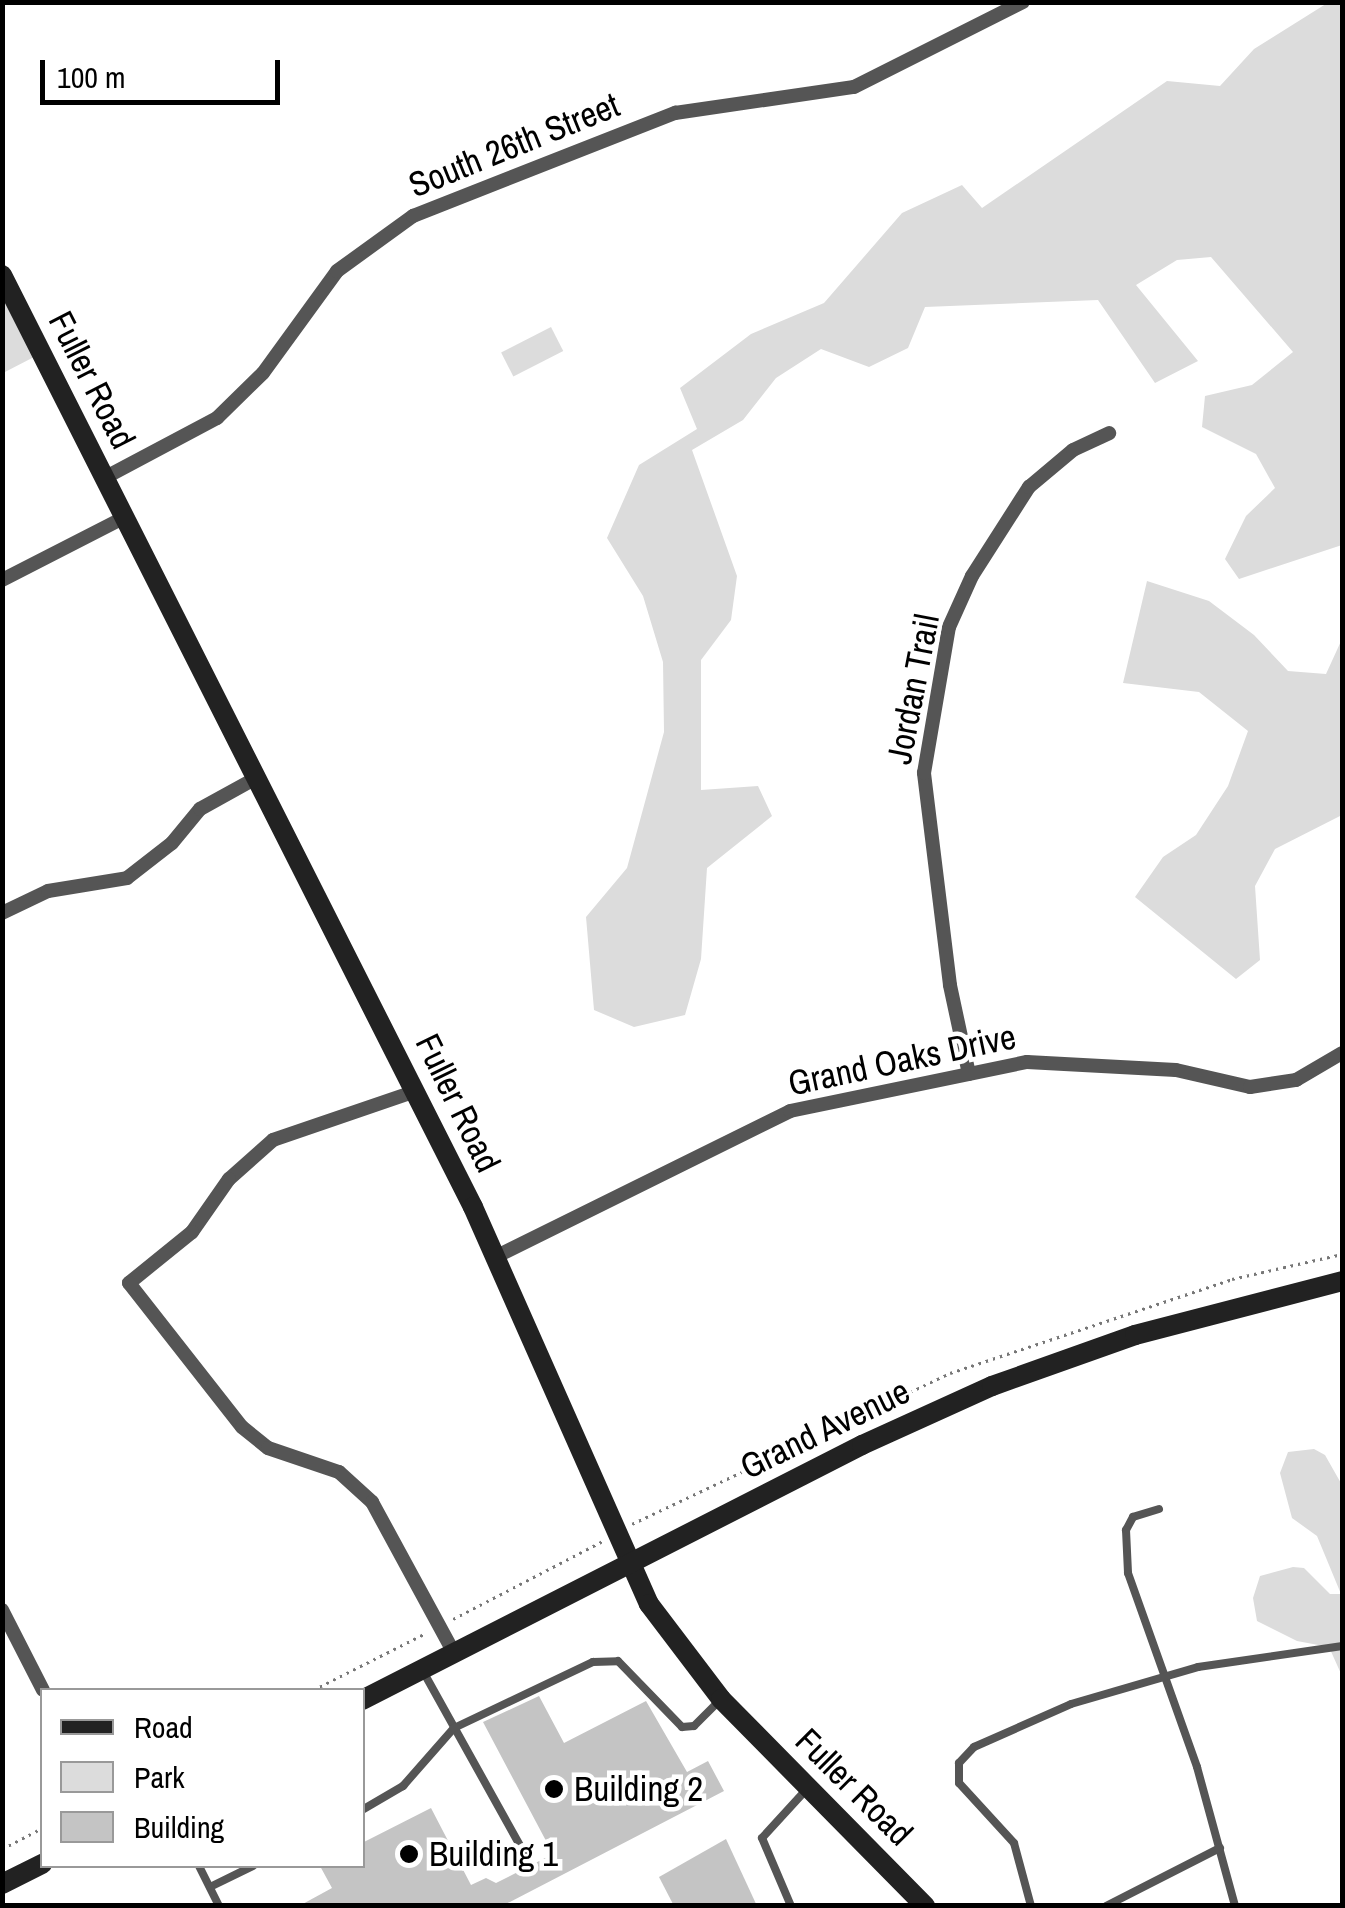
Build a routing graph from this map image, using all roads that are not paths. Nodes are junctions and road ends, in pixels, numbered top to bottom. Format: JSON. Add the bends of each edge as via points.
{"nodes":[{"id":1,"x":1023,"y":2,"type":"edge"},
{"id":2,"x":2,"y":275,"type":"edge"},
{"id":3,"x":12,"y":312,"type":"edge"},
{"id":4,"x":1109,"y":433,"type":"dead end"},
{"id":5,"x":106,"y":477,"type":"junction"},
{"id":6,"x":126,"y":517,"type":"junction"},
{"id":7,"x":2,"y":580,"type":"edge"},
{"id":8,"x":258,"y":777,"type":"junction"},
{"id":9,"x":2,"y":913,"type":"edge"},
{"id":10,"x":1342,"y":1053,"type":"edge"},
{"id":11,"x":969,"y":1074,"type":"junction"},
{"id":12,"x":416,"y":1092,"type":"junction"},
{"id":13,"x":496,"y":1257,"type":"junction"},
{"id":14,"x":1342,"y":1281,"type":"edge"},
{"id":15,"x":1159,"y":1509,"type":"dead end"},
{"id":16,"x":632,"y":1564,"type":"junction"},
{"id":17,"x":2,"y":1610,"type":"edge"},
{"id":18,"x":1342,"y":1646,"type":"edge"},
{"id":19,"x":454,"y":1653,"type":"junction"},
{"id":20,"x":422,"y":1670,"type":"junction"},
{"id":21,"x":1164,"y":1676,"type":"junction"},
{"id":22,"x":42,"y":1688,"type":"edge"},
{"id":23,"x":365,"y":1698,"type":"edge"},
{"id":24,"x":721,"y":1699,"type":"junction"},
{"id":25,"x":454,"y":1728,"type":"junction"},
{"id":26,"x":809,"y":1788,"type":"junction"},
{"id":27,"x":365,"y":1808,"type":"edge"},
{"id":28,"x":1220,"y":1848,"type":"junction"},
{"id":29,"x":526,"y":1856,"type":"dead end"},
{"id":30,"x":40,"y":1865,"type":"edge"},
{"id":31,"x":200,"y":1868,"type":"edge"},
{"id":32,"x":249,"y":1868,"type":"edge"},
{"id":33,"x":2,"y":1884,"type":"edge"},
{"id":34,"x":210,"y":1888,"type":"junction"},
{"id":35,"x":219,"y":1906,"type":"edge"},
{"id":36,"x":791,"y":1906,"type":"edge"},
{"id":37,"x":925,"y":1906,"type":"edge"},
{"id":38,"x":1030,"y":1906,"type":"edge"},
{"id":39,"x":1106,"y":1906,"type":"edge"},
{"id":40,"x":1235,"y":1906,"type":"edge"}],
"edges":[{"from":1,"to":5,"type":"street","name":"South 26th Street","via":[[854,88],[676,113],[413,216],[338,271],[262,373],[217,418]]},
{"from":2,"to":3,"type":"street","name":"Fuller Road"},
{"from":3,"to":5,"type":"street","name":"Fuller Road"},
{"from":4,"to":11,"type":"street","name":"Jordan Trail","via":[[1073,450],[1029,487],[972,576],[949,627],[924,773],[950,986]]},
{"from":5,"to":6,"type":"street","name":"Fuller Road"},
{"from":6,"to":7,"type":"street"},
{"from":6,"to":8,"type":"street","name":"Fuller Road"},
{"from":8,"to":9,"type":"street","via":[[200,809],[127,878],[48,891]]},
{"from":8,"to":12,"type":"street","name":"Fuller Road"},
{"from":10,"to":11,"type":"street","name":"Grand Oaks Drive","via":[[1296,1080],[1250,1087],[1176,1070],[1092,1063],[1028,1062]]},
{"from":11,"to":13,"type":"street","name":"Grand Oaks Drive","via":[[790,1111]]},
{"from":12,"to":13,"type":"street","name":"Fuller Road"},
{"from":12,"to":19,"type":"street","via":[[273,1140],[229,1178],[192,1232],[129,1283],[242,1427],[268,1448],[339,1472],[372,1502]]},
{"from":13,"to":16,"type":"street","name":"Fuller Road"},
{"from":14,"to":16,"type":"street","name":"Grand Avenue","via":[[1168,1325],[992,1386],[862,1444]]},
{"from":15,"to":21,"type":"lane","via":[[1133,1516],[1125,1550]]},
{"from":16,"to":19,"type":"street","name":"Grand Avenue"},
{"from":16,"to":24,"type":"street","name":"Fuller Road","via":[[669,1636]]},
{"from":17,"to":22,"type":"street"},
{"from":18,"to":21,"type":"lane"},
{"from":19,"to":20,"type":"street","name":"Grand Avenue"},
{"from":20,"to":23,"type":"street","name":"Grand Avenue"},
{"from":20,"to":25,"type":"lane"},
{"from":21,"to":28,"type":"lane"},
{"from":21,"to":38,"type":"lane","via":[[1025,1722],[974,1747],[958,1763],[967,1796],[1014,1843]]},
{"from":24,"to":25,"type":"lane","via":[[694,1726],[682,1727],[631,1672],[608,1659]]},
{"from":24,"to":26,"type":"street","name":"Fuller Road"},
{"from":25,"to":27,"type":"lane","via":[[403,1786]]},
{"from":25,"to":29,"type":"lane"},
{"from":26,"to":36,"type":"lane","via":[[762,1838]]},
{"from":26,"to":37,"type":"street","name":"Fuller Road"},
{"from":28,"to":39,"type":"lane"},
{"from":28,"to":40,"type":"lane"},
{"from":30,"to":33,"type":"street"},
{"from":31,"to":34,"type":"lane"},
{"from":32,"to":34,"type":"lane"},
{"from":34,"to":35,"type":"lane"}]}
